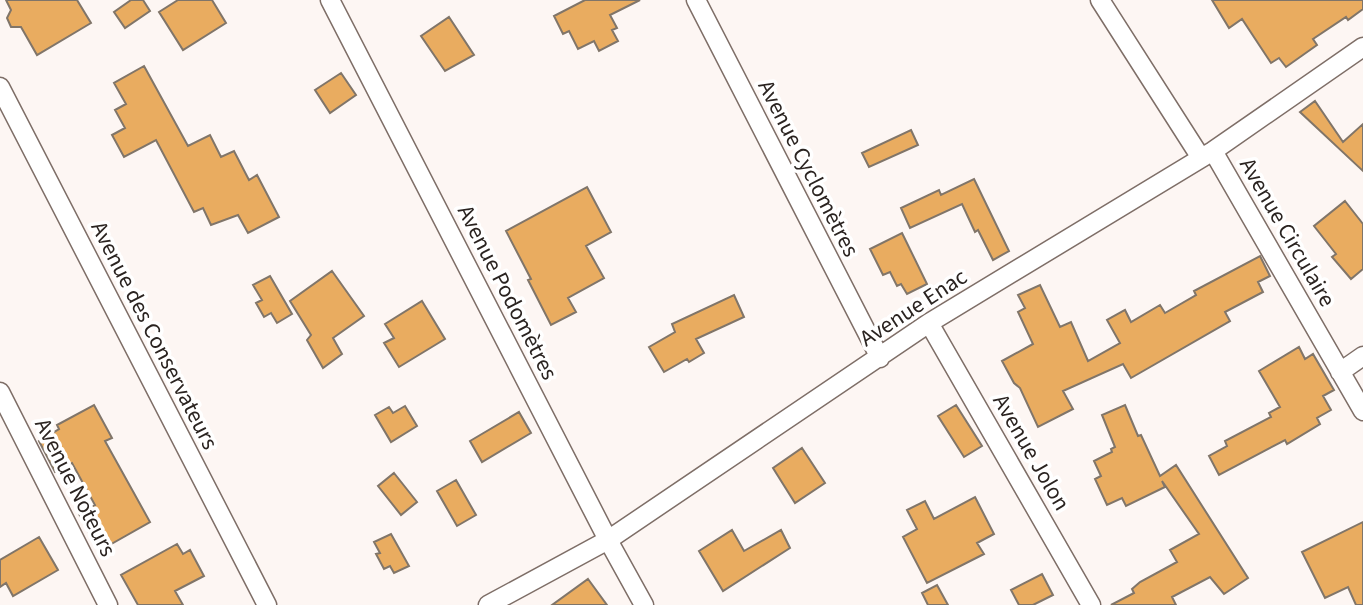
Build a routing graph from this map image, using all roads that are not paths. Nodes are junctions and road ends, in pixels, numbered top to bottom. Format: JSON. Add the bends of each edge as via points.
{"nodes":[{"id":1,"x":330,"y":0,"type":"edge"},
{"id":2,"x":695,"y":0,"type":"edge"},
{"id":3,"x":1100,"y":0,"type":"edge"},
{"id":4,"x":1363,"y":47,"type":"edge"},
{"id":5,"x":0,"y":87,"type":"edge"},
{"id":6,"x":1207,"y":154,"type":"junction"},
{"id":7,"x":929,"y":323,"type":"junction"},
{"id":8,"x":1363,"y":356,"type":"edge"},
{"id":9,"x":880,"y":358,"type":"junction"},
{"id":10,"x":1340,"y":372,"type":"junction"},
{"id":11,"x":0,"y":392,"type":"edge"},
{"id":12,"x":1363,"y":411,"type":"edge"},
{"id":13,"x":608,"y":540,"type":"junction"},
{"id":14,"x":108,"y":605,"type":"edge"},
{"id":15,"x":267,"y":605,"type":"edge"},
{"id":16,"x":488,"y":605,"type":"edge"},
{"id":17,"x":643,"y":605,"type":"edge"},
{"id":18,"x":1091,"y":605,"type":"edge"}],
"edges":[{"from":1,"to":13,"type":"street","name":"Avenue Podomètres"},
{"from":2,"to":9,"type":"street","name":"Avenue Cyclomètres"},
{"from":3,"to":6,"type":"street","name":"Avenue Circulaire"},
{"from":4,"to":6,"type":"street","name":"Avenue Enac"},
{"from":5,"to":15,"type":"street","name":"Avenue des Conservateurs"},
{"from":6,"to":7,"type":"street","name":"Avenue Enac"},
{"from":6,"to":10,"type":"street","name":"Avenue Circulaire"},
{"from":7,"to":9,"type":"street","name":"Avenue Enac"},
{"from":7,"to":18,"type":"street","name":"Avenue Jolon"},
{"from":8,"to":10,"type":"street"},
{"from":9,"to":13,"type":"street","name":"Avenue Enac"},
{"from":10,"to":12,"type":"street","name":"Avenue Circulaire"},
{"from":11,"to":14,"type":"street","name":"Avenue Noteurs"},
{"from":13,"to":16,"type":"street","name":"Avenue Enac"},
{"from":13,"to":17,"type":"street","name":"Avenue Podomètres"}]}
